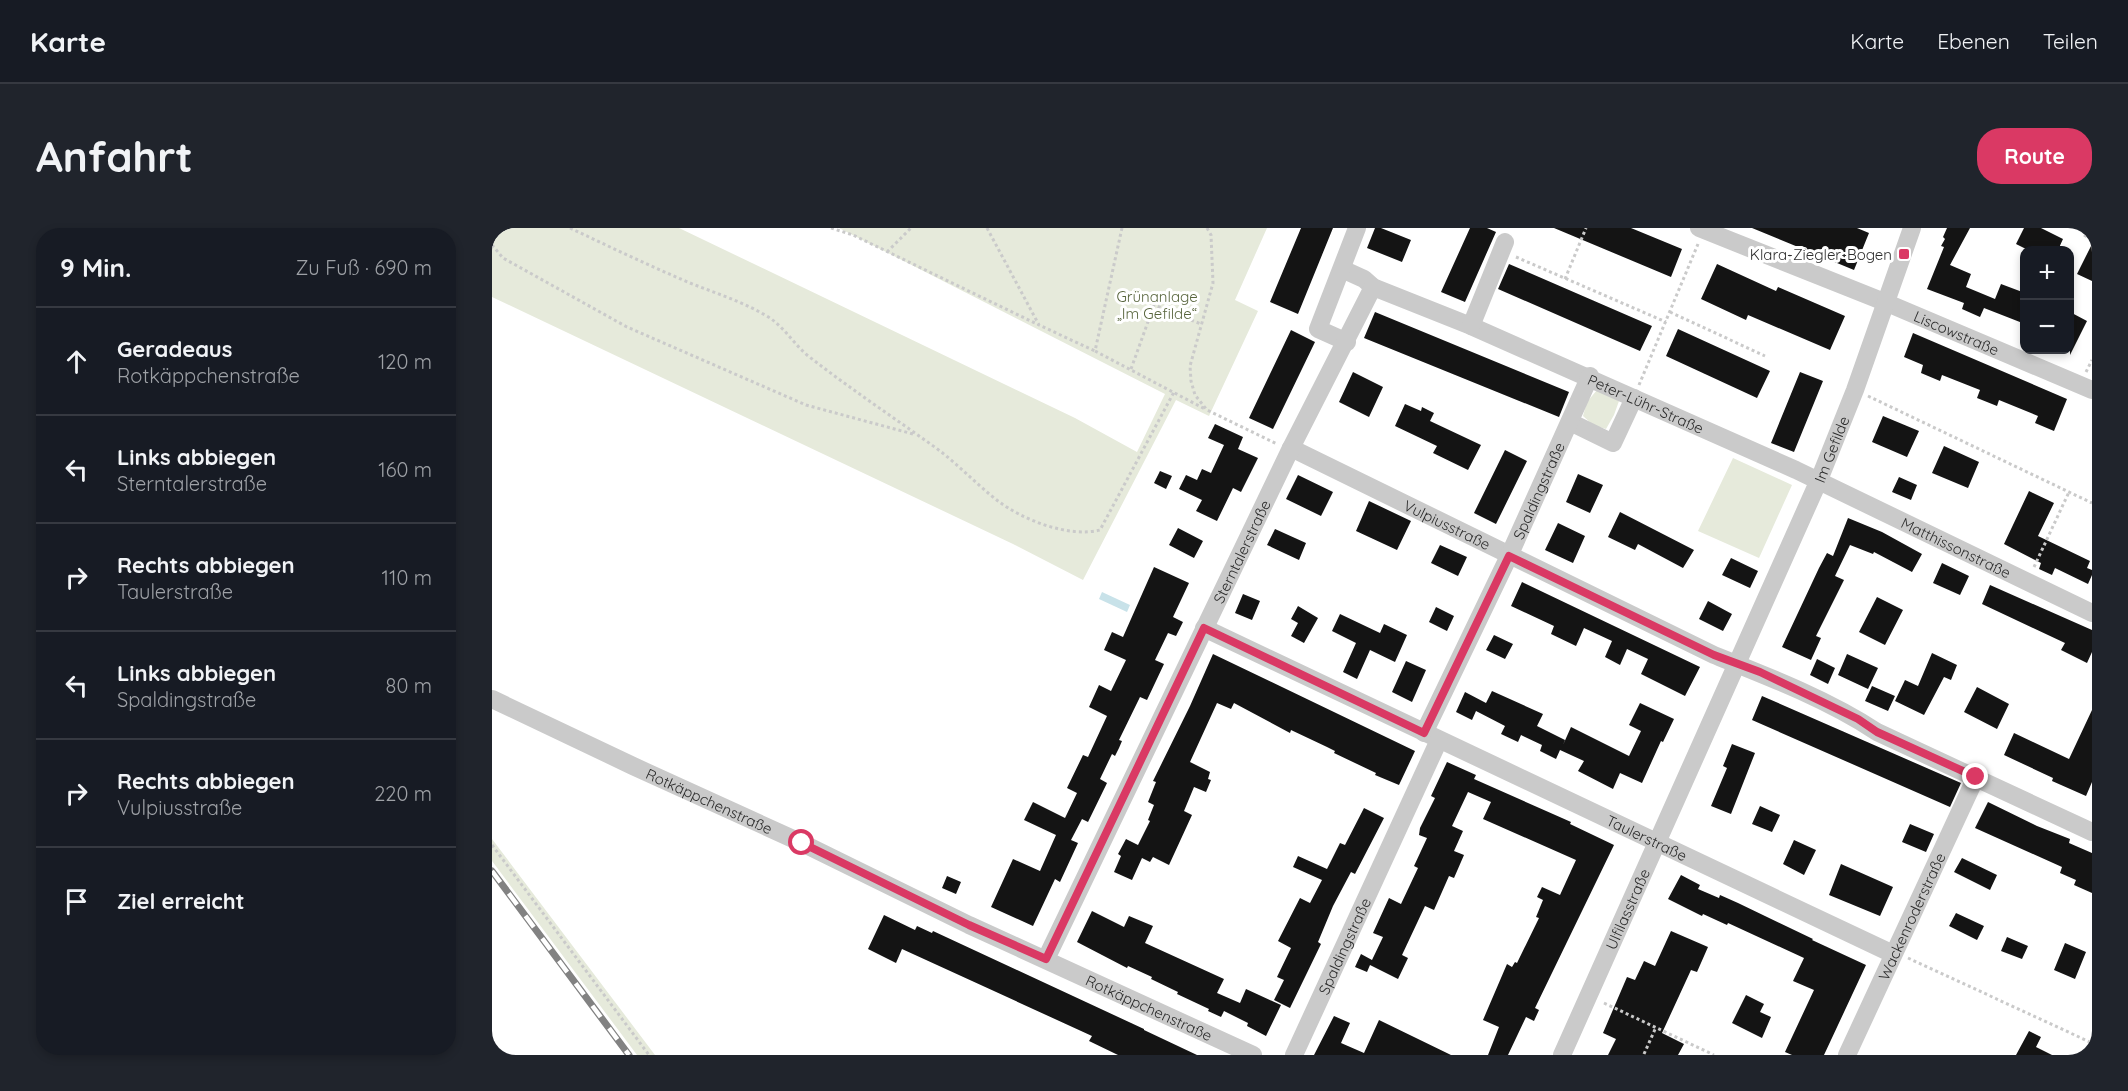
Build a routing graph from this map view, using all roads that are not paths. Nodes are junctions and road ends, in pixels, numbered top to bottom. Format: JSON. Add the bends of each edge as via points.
{"nodes":[{"id":1,"x":1357,"y":228,"type":"edge"},
{"id":2,"x":1912,"y":228,"type":"edge"},
{"id":3,"x":1702,"y":229,"type":"edge"},
{"id":4,"x":1503,"y":246,"type":"road end"},
{"id":5,"x":1342,"y":269,"type":"junction"},
{"id":6,"x":1373,"y":287,"type":"junction"},
{"id":7,"x":1887,"y":303,"type":"junction"},
{"id":8,"x":1471,"y":326,"type":"junction"},
{"id":9,"x":1347,"y":342,"type":"junction"},
{"id":10,"x":1590,"y":376,"type":"junction"},
{"id":11,"x":2092,"y":390,"type":"edge"},
{"id":12,"x":1634,"y":398,"type":"junction"},
{"id":13,"x":1570,"y":422,"type":"junction"},
{"id":14,"x":1291,"y":448,"type":"junction"},
{"id":15,"x":1820,"y":480,"type":"junction"},
{"id":16,"x":1509,"y":556,"type":"junction"},
{"id":17,"x":2092,"y":613,"type":"edge"},
{"id":18,"x":1204,"y":628,"type":"junction"},
{"id":19,"x":1738,"y":664,"type":"junction"},
{"id":20,"x":492,"y":699,"type":"edge"},
{"id":21,"x":1432,"y":737,"type":"junction"},
{"id":22,"x":1976,"y":777,"type":"junction"},
{"id":23,"x":2091,"y":830,"type":"edge"},
{"id":24,"x":1657,"y":842,"type":"junction"},
{"id":25,"x":1893,"y":954,"type":"junction"},
{"id":26,"x":1046,"y":959,"type":"junction"},
{"id":27,"x":1253,"y":1055,"type":"edge"},
{"id":28,"x":1294,"y":1055,"type":"edge"},
{"id":29,"x":1562,"y":1055,"type":"edge"},
{"id":30,"x":1847,"y":1055,"type":"edge"}],
"edges":[{"from":1,"to":5,"type":"street"},
{"from":2,"to":7,"type":"street","name":"Im Gefilde"},
{"from":3,"to":7,"type":"street"},
{"from":4,"to":8,"type":"street"},
{"from":5,"to":6,"type":"street"},
{"from":5,"to":9,"type":"street","via":[[1318,329]]},
{"from":6,"to":8,"type":"street","name":"Peter-Lühr-Straße"},
{"from":6,"to":9,"type":"street","name":"Sterntalerstraße"},
{"from":7,"to":11,"type":"street","name":"Liscowstraße"},
{"from":7,"to":15,"type":"street","name":"Im Gefilde"},
{"from":8,"to":10,"type":"street","name":"Peter-Lühr-Straße"},
{"from":9,"to":14,"type":"street","name":"Sterntalerstraße"},
{"from":10,"to":12,"type":"street","name":"Peter-Lühr-Straße"},
{"from":10,"to":13,"type":"street","name":"Spaldingstraße"},
{"from":12,"to":13,"type":"street","via":[[1613,443]]},
{"from":12,"to":15,"type":"street","name":"Peter-Lühr-Straße"},
{"from":13,"to":16,"type":"street","name":"Spaldingstraße"},
{"from":14,"to":16,"type":"street","name":"Vulpiusstraße"},
{"from":14,"to":18,"type":"street","name":"Sterntalerstraße"},
{"from":15,"to":17,"type":"street","name":"Matthissonstraße"},
{"from":15,"to":19,"type":"street","name":"Im Gefilde"},
{"from":16,"to":19,"type":"street","name":"Vulpiusstraße"},
{"from":16,"to":21,"type":"street","name":"Spaldingstraße"},
{"from":18,"to":21,"type":"street","name":"Taulerstraße"},
{"from":18,"to":26,"type":"street","name":"Sterntalerstraße"},
{"from":19,"to":22,"type":"street","name":"Vulpiusstraße"},
{"from":19,"to":24,"type":"street","name":"Ulfilasstraße"},
{"from":20,"to":26,"type":"street","name":"Rotkäppchenstraße"},
{"from":21,"to":24,"type":"street","name":"Taulerstraße"},
{"from":21,"to":28,"type":"street","name":"Spaldingstraße"},
{"from":22,"to":23,"type":"street","name":"Vulpiusstraße"},
{"from":22,"to":25,"type":"street","name":"Wackenroderstraße"},
{"from":24,"to":25,"type":"street","name":"Taulerstraße"},
{"from":24,"to":29,"type":"street","name":"Ulfilasstraße"},
{"from":25,"to":30,"type":"street","name":"Wackenroderstraße"},
{"from":26,"to":27,"type":"street","name":"Rotkäppchenstraße"}]}
